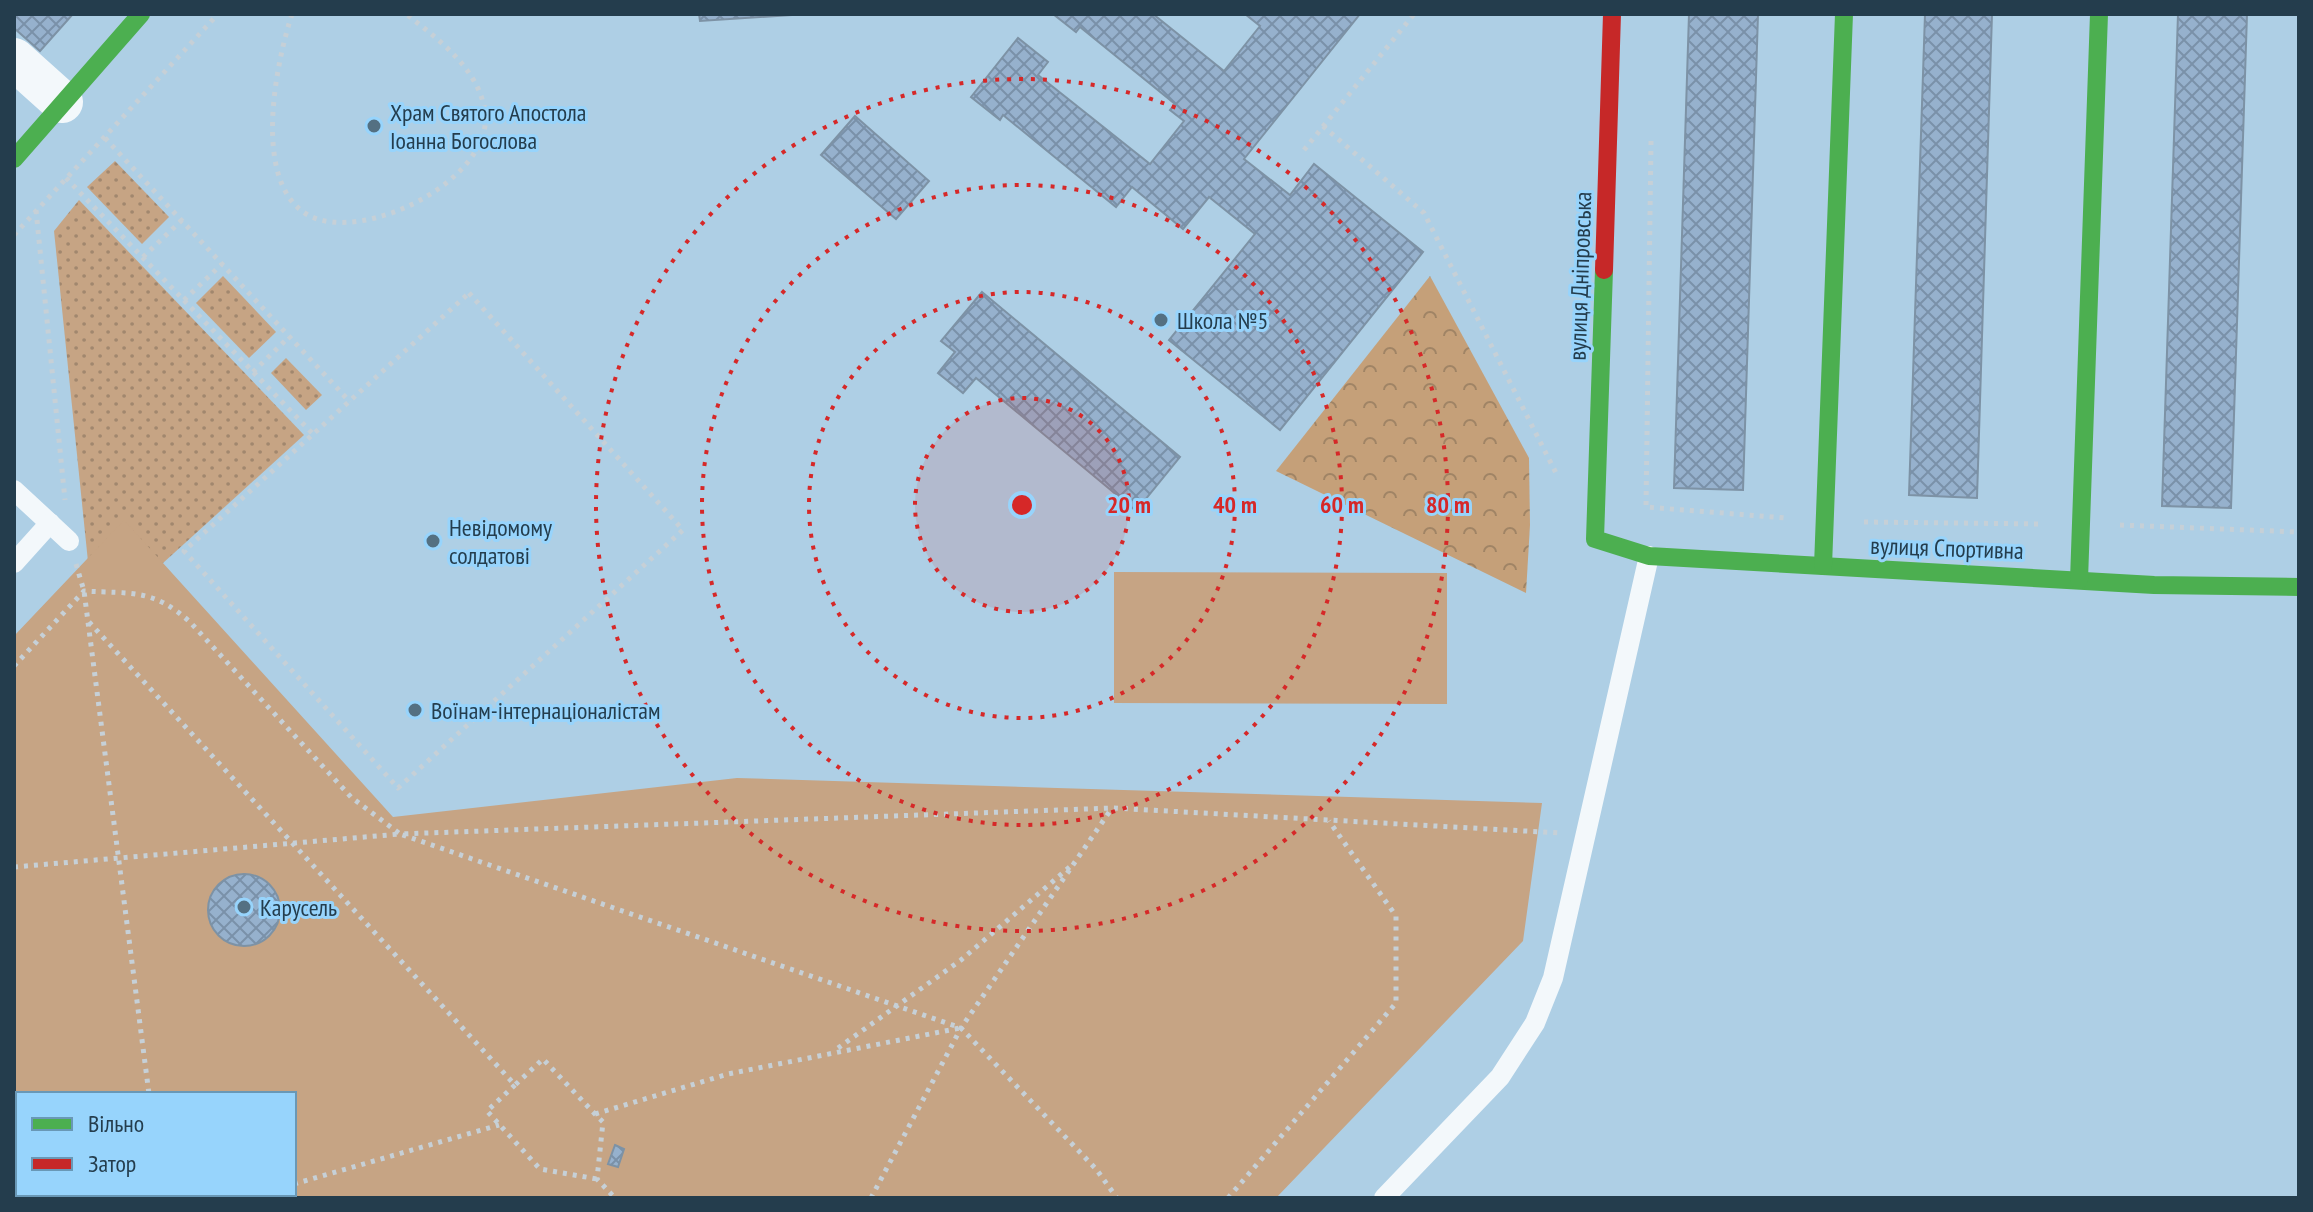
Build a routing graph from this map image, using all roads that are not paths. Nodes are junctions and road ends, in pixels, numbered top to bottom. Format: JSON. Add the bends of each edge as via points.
{"nodes":[{"id":1,"x":141,"y":14,"type":"edge"},
{"id":2,"x":1612,"y":14,"type":"edge"},
{"id":3,"x":1844,"y":14,"type":"edge"},
{"id":4,"x":2099,"y":14,"type":"edge"},
{"id":5,"x":14,"y":59,"type":"edge"},
{"id":6,"x":62,"y":102,"type":"junction"},
{"id":7,"x":14,"y":159,"type":"edge"},
{"id":8,"x":14,"y":490,"type":"edge"},
{"id":9,"x":50,"y":523,"type":"junction"},
{"id":10,"x":1595,"y":539,"type":"joint"},
{"id":11,"x":69,"y":541,"type":"road end"},
{"id":12,"x":1649,"y":556,"type":"junction"},
{"id":13,"x":14,"y":563,"type":"edge"},
{"id":14,"x":1823,"y":566,"type":"junction"},
{"id":15,"x":2079,"y":580,"type":"junction"},
{"id":16,"x":2299,"y":587,"type":"edge"},
{"id":17,"x":1384,"y":1198,"type":"edge"}],
"edges":[{"from":1,"to":6,"type":"street"},
{"from":2,"to":10,"type":"street","name":"вулиця Дніпровська"},
{"from":3,"to":14,"type":"street"},
{"from":4,"to":15,"type":"street"},
{"from":5,"to":6,"type":"street"},
{"from":6,"to":7,"type":"street"},
{"from":8,"to":9,"type":"lane"},
{"from":9,"to":11,"type":"lane"},
{"from":9,"to":13,"type":"lane"},
{"from":10,"to":12,"type":"street","name":"вулиця Спортивна"},
{"from":12,"to":14,"type":"street","name":"вулиця Спортивна"},
{"from":12,"to":17,"type":"lane","via":[[1553,978],[1535,1023],[1500,1077]]},
{"from":14,"to":15,"type":"street","name":"вулиця Спортивна"},
{"from":15,"to":16,"type":"street","name":"вулиця Спортивна"}]}
